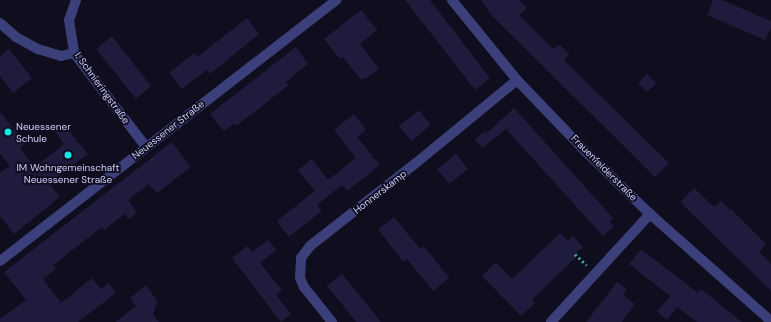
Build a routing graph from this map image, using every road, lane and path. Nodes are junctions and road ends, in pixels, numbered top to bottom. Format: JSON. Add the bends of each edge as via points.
{"nodes":[{"id":1,"x":76,"y":0,"type":"edge"},
{"id":2,"x":337,"y":0,"type":"edge"},
{"id":3,"x":452,"y":0,"type":"edge"},
{"id":4,"x":0,"y":23,"type":"edge"},
{"id":5,"x":74,"y":53,"type":"junction"},
{"id":6,"x":517,"y":80,"type":"junction"},
{"id":7,"x":146,"y":147,"type":"junction"},
{"id":8,"x":650,"y":214,"type":"junction"},
{"id":9,"x":576,"y":254,"type":"dead end"},
{"id":10,"x":0,"y":261,"type":"edge"},
{"id":11,"x":592,"y":270,"type":"dead end"},
{"id":12,"x":771,"y":321,"type":"edge"},
{"id":13,"x":332,"y":322,"type":"edge"},
{"id":14,"x":551,"y":322,"type":"edge"}],
"edges":[{"from":1,"to":5,"type":"street","name":"I. Schnieringstraße","via":[[69,20]]},
{"from":2,"to":7,"type":"street","name":"Neuessener Straße"},
{"from":3,"to":6,"type":"street","name":"Frauenfelderstraße"},
{"from":4,"to":5,"type":"street","via":[[16,37],[38,49],[61,56]]},
{"from":5,"to":7,"type":"street","name":"I. Schnieringstraße"},
{"from":6,"to":8,"type":"street","name":"Frauenfelderstraße"},
{"from":6,"to":13,"type":"street","name":"Honnerskamp","via":[[310,246],[301,258],[302,284]]},
{"from":7,"to":10,"type":"street","name":"Neuessener Straße"},
{"from":8,"to":12,"type":"street","name":"Frauenfelderstraße"},
{"from":8,"to":14,"type":"street"},
{"from":9,"to":11,"type":"path"}]}
